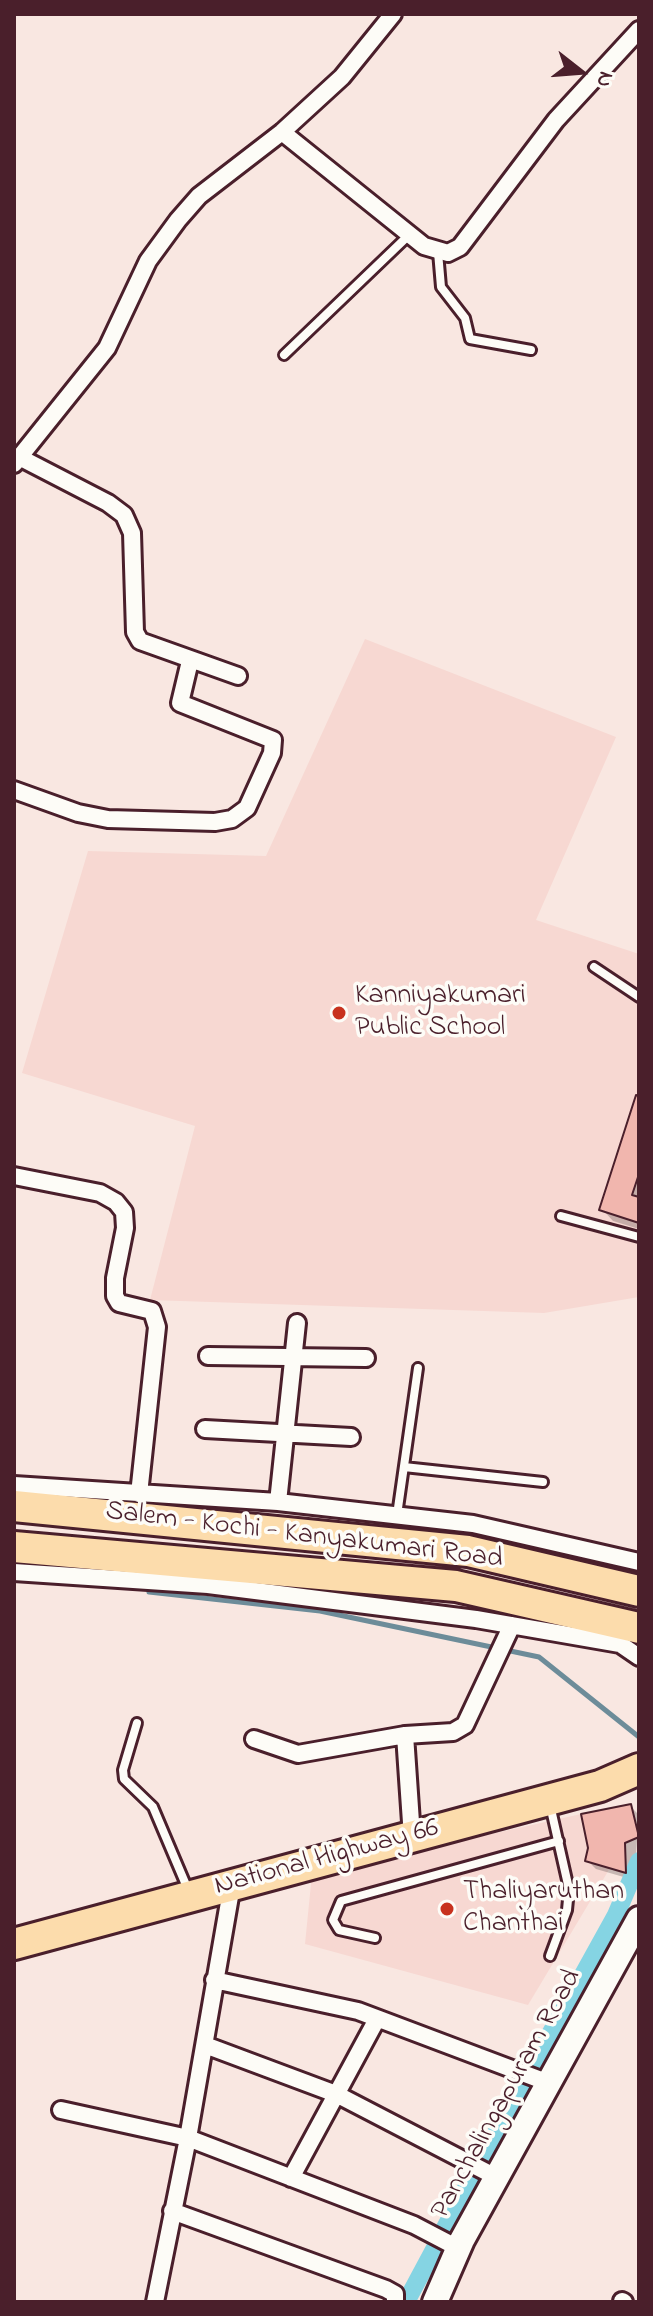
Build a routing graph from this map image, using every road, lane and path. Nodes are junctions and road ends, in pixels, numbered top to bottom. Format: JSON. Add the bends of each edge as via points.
{"nodes":[{"id":1,"x":393,"y":14,"type":"edge"},
{"id":2,"x":632,"y":14,"type":"edge"},
{"id":3,"x":639,"y":22,"type":"edge"},
{"id":4,"x":639,"y":30,"type":"edge"},
{"id":5,"x":282,"y":132,"type":"junction"},
{"id":6,"x":409,"y":235,"type":"junction"},
{"id":7,"x":438,"y":252,"type":"junction"},
{"id":8,"x":531,"y":350,"type":"dead end"},
{"id":9,"x":284,"y":355,"type":"dead end"},
{"id":10,"x":17,"y":460,"type":"edge"},
{"id":11,"x":190,"y":661,"type":"junction"},
{"id":12,"x":238,"y":676,"type":"dead end"},
{"id":13,"x":14,"y":790,"type":"edge"},
{"id":14,"x":594,"y":967,"type":"dead end"},
{"id":15,"x":639,"y":997,"type":"edge"},
{"id":16,"x":14,"y":1176,"type":"edge"},
{"id":17,"x":561,"y":1216,"type":"dead end"},
{"id":18,"x":639,"y":1237,"type":"edge"},
{"id":19,"x":297,"y":1323,"type":"dead end"},
{"id":20,"x":208,"y":1356,"type":"dead end"},
{"id":21,"x":366,"y":1358,"type":"dead end"},
{"id":22,"x":295,"y":1359,"type":"junction"},
{"id":23,"x":418,"y":1368,"type":"dead end"},
{"id":24,"x":205,"y":1429,"type":"dead end"},
{"id":25,"x":287,"y":1435,"type":"junction"},
{"id":26,"x":351,"y":1437,"type":"dead end"},
{"id":27,"x":404,"y":1467,"type":"junction"},
{"id":28,"x":543,"y":1482,"type":"dead end"},
{"id":29,"x":14,"y":1485,"type":"edge"},
{"id":30,"x":139,"y":1494,"type":"junction"},
{"id":31,"x":278,"y":1502,"type":"junction"},
{"id":32,"x":14,"y":1506,"type":"edge"},
{"id":33,"x":397,"y":1516,"type":"junction"},
{"id":34,"x":14,"y":1547,"type":"edge"},
{"id":35,"x":639,"y":1562,"type":"edge"},
{"id":36,"x":14,"y":1572,"type":"edge"},
{"id":37,"x":639,"y":1591,"type":"edge"},
{"id":38,"x":512,"y":1625,"type":"junction"},
{"id":39,"x":639,"y":1628,"type":"edge"},
{"id":40,"x":639,"y":1657,"type":"edge"},
{"id":41,"x":137,"y":1723,"type":"dead end"},
{"id":42,"x":405,"y":1735,"type":"junction"},
{"id":43,"x":254,"y":1739,"type":"dead end"},
{"id":44,"x":639,"y":1769,"type":"edge"},
{"id":45,"x":549,"y":1800,"type":"junction"},
{"id":46,"x":412,"y":1837,"type":"junction"},
{"id":47,"x":559,"y":1841,"type":"junction"},
{"id":48,"x":232,"y":1885,"type":"junction"},
{"id":49,"x":191,"y":1896,"type":"junction"},
{"id":50,"x":639,"y":1919,"type":"edge"},
{"id":51,"x":375,"y":1938,"type":"dead end"},
{"id":52,"x":14,"y":1944,"type":"edge"},
{"id":53,"x":550,"y":1956,"type":"dead end"},
{"id":54,"x":214,"y":1980,"type":"junction"},
{"id":55,"x":377,"y":2019,"type":"junction"},
{"id":56,"x":205,"y":2045,"type":"junction"},
{"id":57,"x":549,"y":2083,"type":"junction"},
{"id":58,"x":336,"y":2094,"type":"junction"},
{"id":59,"x":61,"y":2110,"type":"dead end"},
{"id":60,"x":188,"y":2138,"type":"junction"},
{"id":61,"x":496,"y":2177,"type":"junction"},
{"id":62,"x":291,"y":2178,"type":"junction"},
{"id":63,"x":172,"y":2211,"type":"junction"},
{"id":64,"x":458,"y":2248,"type":"junction"},
{"id":65,"x":155,"y":2302,"type":"edge"},
{"id":66,"x":395,"y":2302,"type":"edge"},
{"id":67,"x":435,"y":2302,"type":"edge"}],
"edges":[{"from":1,"to":5,"type":"street","via":[[342,77]]},
{"from":2,"to":3,"type":"street"},
{"from":4,"to":7,"type":"street","via":[[556,120],[460,247]]},
{"from":5,"to":6,"type":"street"},
{"from":5,"to":10,"type":"street","via":[[199,196],[167,234],[148,261],[107,348]]},
{"from":6,"to":7,"type":"street"},
{"from":6,"to":9,"type":"lane"},
{"from":7,"to":8,"type":"lane","via":[[441,287],[465,318],[470,339]]},
{"from":10,"to":11,"type":"street","via":[[124,515],[132,533],[135,632],[154,649]]},
{"from":11,"to":12,"type":"street"},
{"from":11,"to":13,"type":"street","via":[[180,703],[273,740],[247,808],[232,819],[108,819]]},
{"from":14,"to":15,"type":"lane"},
{"from":16,"to":30,"type":"street","via":[[100,1193],[124,1212],[115,1296],[119,1303],[152,1311],[157,1327]]},
{"from":17,"to":18,"type":"lane"},
{"from":19,"to":22,"type":"street"},
{"from":20,"to":22,"type":"street"},
{"from":21,"to":22,"type":"street"},
{"from":22,"to":25,"type":"street"},
{"from":23,"to":27,"type":"lane"},
{"from":24,"to":25,"type":"street"},
{"from":25,"to":26,"type":"street"},
{"from":25,"to":31,"type":"street"},
{"from":27,"to":28,"type":"lane"},
{"from":27,"to":33,"type":"lane"},
{"from":29,"to":30,"type":"street"},
{"from":30,"to":31,"type":"street"},
{"from":31,"to":33,"type":"street"},
{"from":32,"to":37,"type":"highway","name":"Salem - Kochi - Kanyakumari Road","via":[[468,1551]]},
{"from":33,"to":35,"type":"street","via":[[473,1524]]},
{"from":34,"to":39,"type":"highway","name":"Salem - Kochi - Kanyakumari Road","via":[[456,1586]]},
{"from":36,"to":38,"type":"street","via":[[208,1585]]},
{"from":38,"to":40,"type":"street","via":[[620,1644]]},
{"from":38,"to":42,"type":"street","via":[[465,1725],[453,1732]]},
{"from":41,"to":49,"type":"lane","via":[[124,1779],[153,1807]]},
{"from":42,"to":43,"type":"street","via":[[298,1754]]},
{"from":42,"to":46,"type":"street"},
{"from":44,"to":45,"type":"highway","name":"National Highway 66"},
{"from":45,"to":46,"type":"highway","name":"National Highway 66"},
{"from":45,"to":47,"type":"lane"},
{"from":46,"to":48,"type":"highway","name":"National Highway 66"},
{"from":47,"to":51,"type":"lane","via":[[341,1901],[333,1920],[339,1930]]},
{"from":47,"to":53,"type":"lane","via":[[569,1889]]},
{"from":48,"to":49,"type":"highway","name":"National Highway 66"},
{"from":48,"to":54,"type":"street"},
{"from":49,"to":52,"type":"highway","name":"National Highway 66"},
{"from":50,"to":57,"type":"street","name":"Panchalingapuram Road"},
{"from":54,"to":55,"type":"street"},
{"from":54,"to":56,"type":"street"},
{"from":55,"to":57,"type":"street"},
{"from":55,"to":58,"type":"street"},
{"from":56,"to":58,"type":"street"},
{"from":56,"to":60,"type":"street"},
{"from":57,"to":61,"type":"street","name":"Panchalingapuram Road"},
{"from":58,"to":61,"type":"street"},
{"from":58,"to":62,"type":"street"},
{"from":59,"to":60,"type":"street"},
{"from":60,"to":62,"type":"street"},
{"from":60,"to":63,"type":"street"},
{"from":61,"to":64,"type":"street","name":"Panchalingapuram Road"},
{"from":62,"to":64,"type":"street","via":[[414,2225]]},
{"from":63,"to":65,"type":"street"},
{"from":63,"to":66,"type":"street","via":[[386,2289],[395,2294]]},
{"from":64,"to":67,"type":"street","name":"Panchalingapuram Road"}]}
